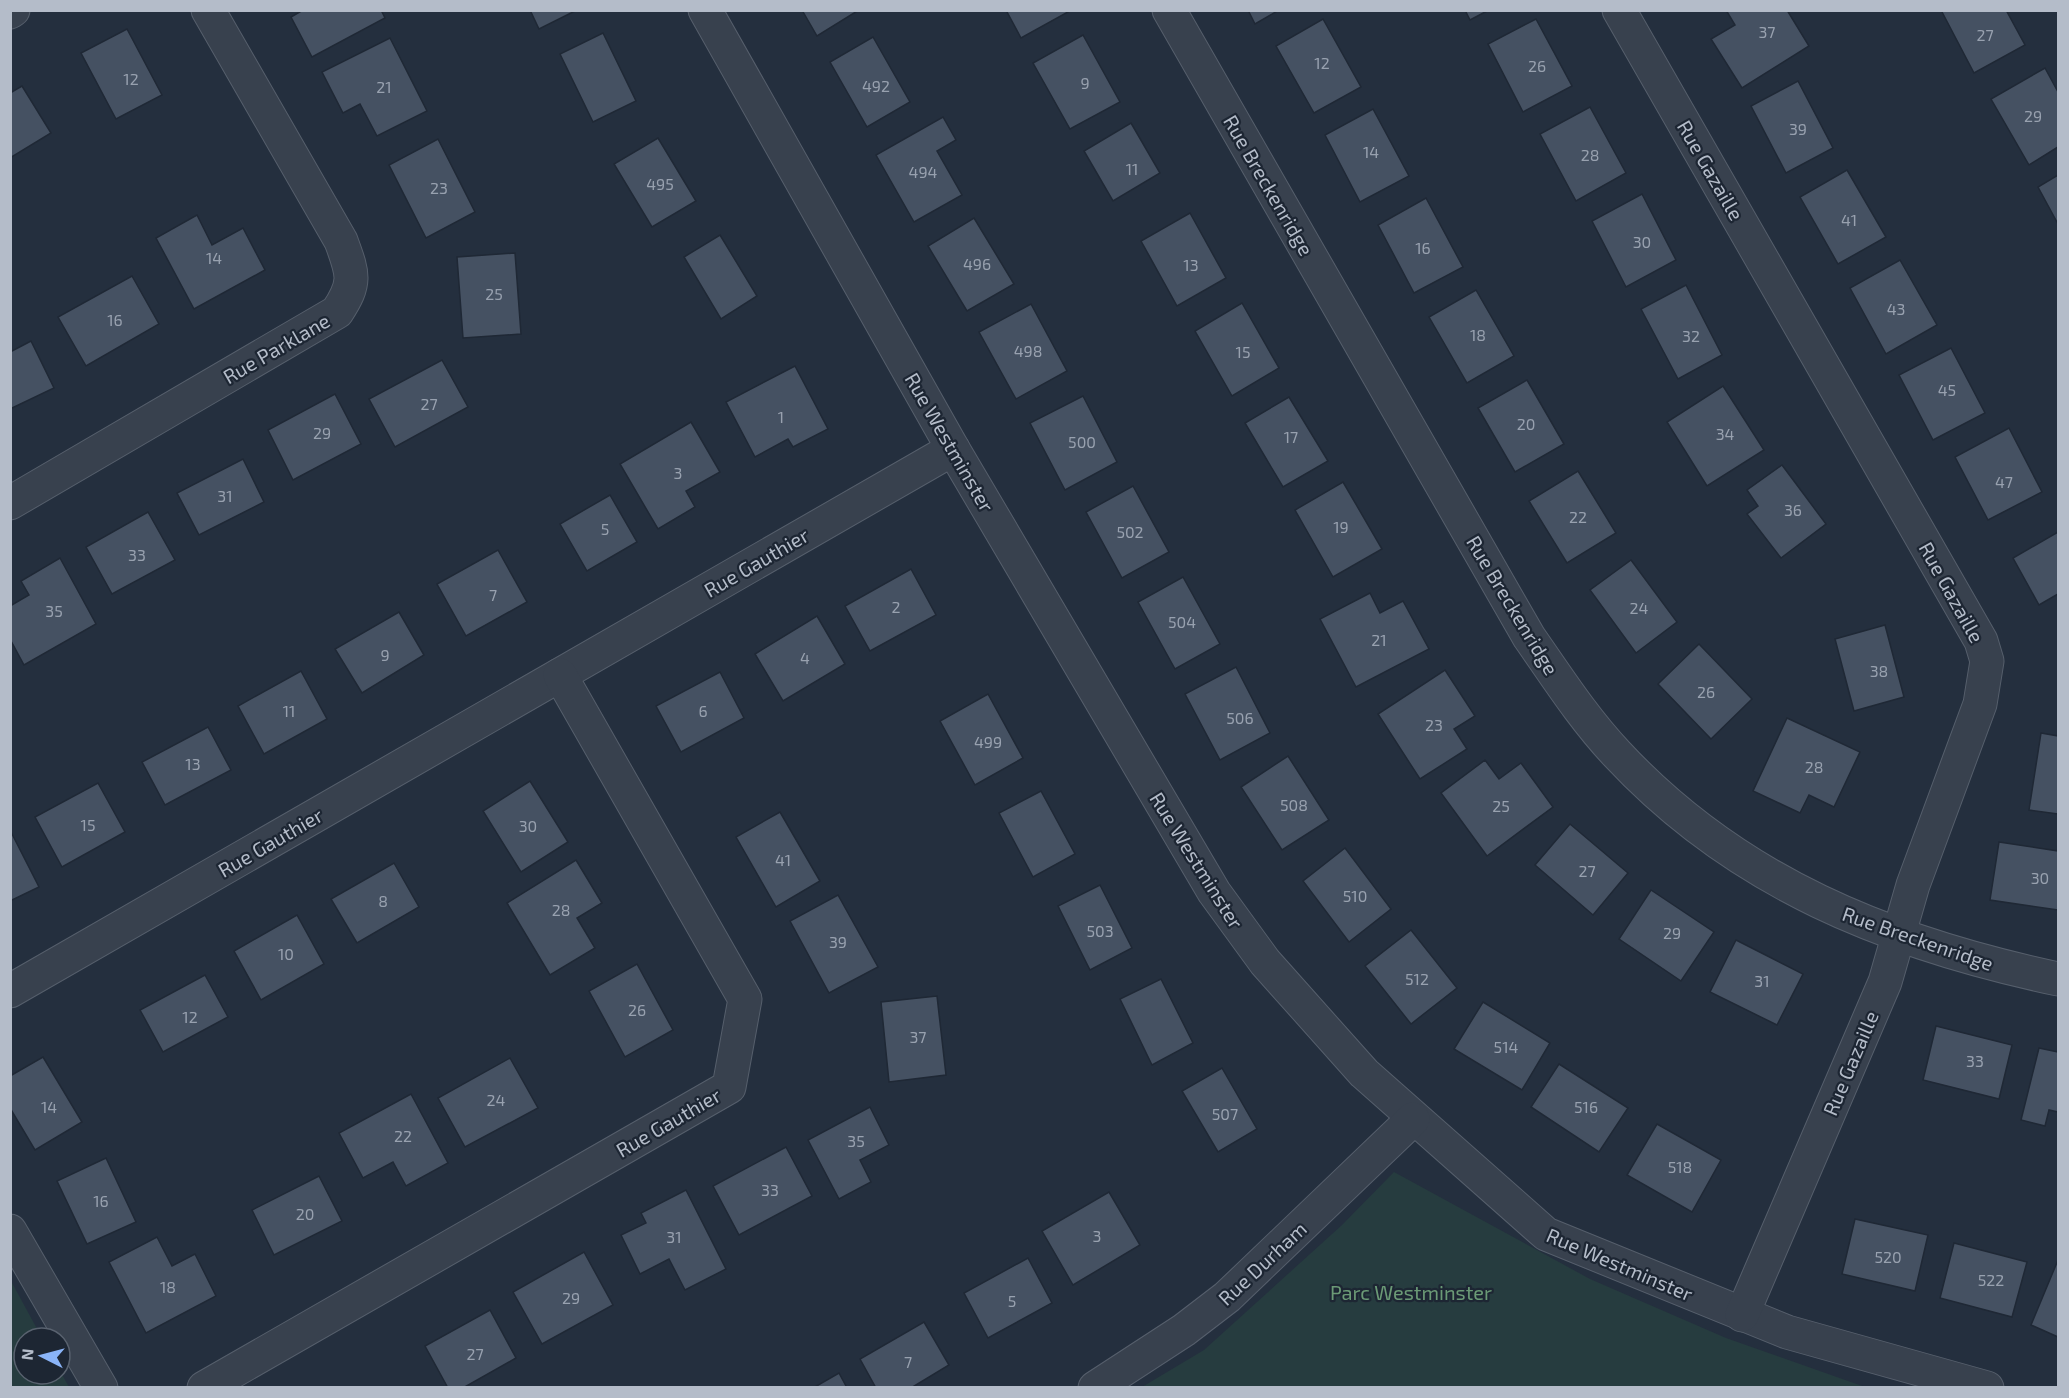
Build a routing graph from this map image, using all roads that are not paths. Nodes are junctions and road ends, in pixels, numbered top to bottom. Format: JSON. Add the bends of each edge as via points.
{"nodes":[{"id":1,"x":208,"y":10,"type":"edge"},
{"id":2,"x":705,"y":10,"type":"edge"},
{"id":3,"x":1169,"y":10,"type":"edge"},
{"id":4,"x":1619,"y":10,"type":"edge"},
{"id":5,"x":953,"y":449,"type":"junction"},
{"id":6,"x":10,"y":502,"type":"edge"},
{"id":7,"x":560,"y":675,"type":"junction"},
{"id":8,"x":1899,"y":935,"type":"junction"},
{"id":9,"x":2058,"y":979,"type":"edge"},
{"id":10,"x":10,"y":991,"type":"edge"},
{"id":11,"x":1413,"y":1119,"type":"junction"},
{"id":12,"x":10,"y":1231,"type":"edge"},
{"id":13,"x":1742,"y":1315,"type":"junction"},
{"id":14,"x":101,"y":1388,"type":"edge"},
{"id":15,"x":204,"y":1388,"type":"edge"},
{"id":16,"x":1095,"y":1388,"type":"edge"},
{"id":17,"x":1987,"y":1388,"type":"edge"}],
"edges":[{"from":1,"to":6,"type":"street","name":"Rue Parklane","via":[[341,241],[351,266],[351,292],[337,312],[317,325]]},
{"from":2,"to":5,"type":"street","name":"Rue Westminster"},
{"from":3,"to":8,"type":"street","name":"Rue Breckenridge","via":[[1529,638],[1573,701],[1616,754],[1714,842],[1852,918]]},
{"from":4,"to":8,"type":"street","name":"Rue Gazaille","via":[[1981,641],[1987,662],[1980,704],[1913,885]]},
{"from":5,"to":7,"type":"street","name":"Rue Gauthier"},
{"from":5,"to":11,"type":"street","name":"Rue Westminster","via":[[1238,928],[1298,1001]]},
{"from":7,"to":10,"type":"street","name":"Rue Gauthier"},
{"from":7,"to":15,"type":"street","name":"Rue Gauthier","via":[[745,999],[729,1087]]},
{"from":8,"to":9,"type":"street","name":"Rue Breckenridge","via":[[1996,966]]},
{"from":8,"to":13,"type":"street","name":"Rue Gazaille","via":[[1885,982]]},
{"from":11,"to":13,"type":"street","name":"Rue Westminster","via":[[1546,1234]]},
{"from":11,"to":16,"type":"street","name":"Rue Durham","via":[[1227,1297],[1185,1330]]},
{"from":12,"to":14,"type":"street"},
{"from":13,"to":17,"type":"street","name":"Rue Westminster","via":[[1787,1332]]}]}
